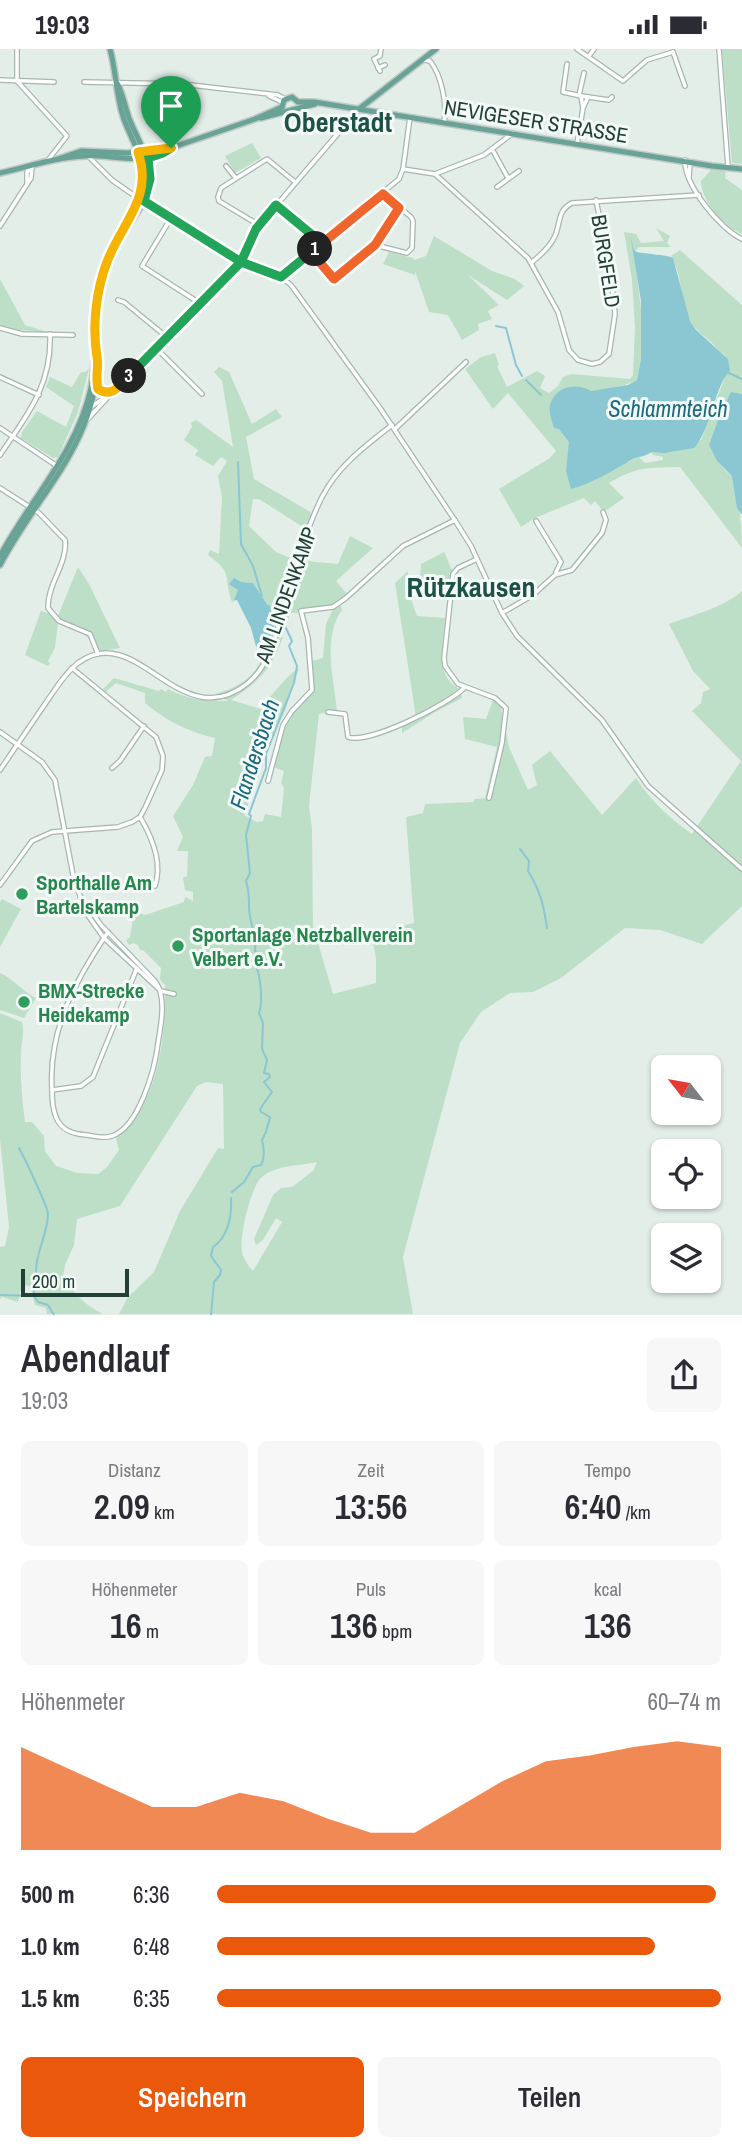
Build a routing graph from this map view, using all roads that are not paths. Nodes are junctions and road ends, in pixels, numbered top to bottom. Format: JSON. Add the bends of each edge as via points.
{"nodes":[{"id":1,"x":17,"y":49,"type":"edge"},
{"id":2,"x":110,"y":49,"type":"edge"},
{"id":3,"x":381,"y":49,"type":"edge"},
{"id":4,"x":577,"y":49,"type":"edge"},
{"id":5,"x":594,"y":49,"type":"edge"},
{"id":6,"x":719,"y":49,"type":"edge"},
{"id":7,"x":429,"y":50,"type":"edge"},
{"id":8,"x":675,"y":51,"type":"edge"},
{"id":9,"x":589,"y":56,"type":"junction"},
{"id":10,"x":423,"y":61,"type":"junction"},
{"id":11,"x":567,"y":64,"type":"dead end"},
{"id":12,"x":385,"y":65,"type":"dead end"},
{"id":13,"x":584,"y":73,"type":"dead end"},
{"id":14,"x":0,"y":80,"type":"edge"},
{"id":15,"x":17,"y":81,"type":"junction"},
{"id":16,"x":54,"y":82,"type":"dead end"},
{"id":17,"x":84,"y":82,"type":"dead end"},
{"id":18,"x":117,"y":86,"type":"junction"},
{"id":19,"x":685,"y":86,"type":"dead end"},
{"id":20,"x":580,"y":95,"type":"junction"},
{"id":21,"x":588,"y":97,"type":"junction"},
{"id":22,"x":612,"y":97,"type":"dead end"},
{"id":23,"x":373,"y":99,"type":"junction"},
{"id":24,"x":284,"y":105,"type":"junction"},
{"id":25,"x":297,"y":105,"type":"junction"},
{"id":26,"x":583,"y":108,"type":"junction"},
{"id":27,"x":359,"y":109,"type":"junction"},
{"id":28,"x":376,"y":112,"type":"junction"},
{"id":29,"x":410,"y":117,"type":"junction"},
{"id":30,"x":444,"y":123,"type":"junction"},
{"id":31,"x":513,"y":134,"type":"junction"},
{"id":32,"x":577,"y":144,"type":"junction"},
{"id":33,"x":492,"y":149,"type":"junction"},
{"id":34,"x":143,"y":155,"type":"junction"},
{"id":35,"x":87,"y":156,"type":"junction"},
{"id":36,"x":58,"y":159,"type":"junction"},
{"id":37,"x":687,"y":161,"type":"junction"},
{"id":38,"x":47,"y":162,"type":"junction"},
{"id":39,"x":226,"y":166,"type":"dead end"},
{"id":40,"x":728,"y":167,"type":"junction"},
{"id":41,"x":402,"y":169,"type":"junction"},
{"id":42,"x":742,"y":169,"type":"edge"},
{"id":43,"x":25,"y":170,"type":"junction"},
{"id":44,"x":519,"y":171,"type":"dead end"},
{"id":45,"x":0,"y":173,"type":"edge"},
{"id":46,"x":435,"y":174,"type":"junction"},
{"id":47,"x":234,"y":177,"type":"junction"},
{"id":48,"x":508,"y":179,"type":"junction"},
{"id":49,"x":296,"y":182,"type":"junction"},
{"id":50,"x":497,"y":187,"type":"dead end"},
{"id":51,"x":696,"y":190,"type":"junction"},
{"id":52,"x":383,"y":194,"type":"junction"},
{"id":53,"x":699,"y":195,"type":"junction"},
{"id":54,"x":686,"y":196,"type":"junction"},
{"id":55,"x":142,"y":199,"type":"junction"},
{"id":56,"x":596,"y":200,"type":"junction"},
{"id":57,"x":276,"y":205,"type":"junction"},
{"id":58,"x":399,"y":208,"type":"junction"},
{"id":59,"x":171,"y":218,"type":"junction"},
{"id":60,"x":259,"y":225,"type":"junction"},
{"id":61,"x":0,"y":226,"type":"edge"},
{"id":62,"x":742,"y":239,"type":"edge"},
{"id":63,"x":322,"y":244,"type":"junction"},
{"id":64,"x":375,"y":245,"type":"junction"},
{"id":65,"x":311,"y":252,"type":"junction"},
{"id":66,"x":241,"y":262,"type":"junction"},
{"id":67,"x":532,"y":262,"type":"junction"},
{"id":68,"x":281,"y":277,"type":"junction"},
{"id":69,"x":118,"y":300,"type":"dead end"},
{"id":70,"x":201,"y":304,"type":"junction"},
{"id":71,"x":0,"y":328,"type":"edge"},
{"id":72,"x":50,"y":334,"type":"junction"},
{"id":73,"x":73,"y":335,"type":"dead end"},
{"id":74,"x":168,"y":338,"type":"junction"},
{"id":75,"x":157,"y":349,"type":"junction"},
{"id":76,"x":96,"y":352,"type":"junction"},
{"id":77,"x":466,"y":362,"type":"dead end"},
{"id":78,"x":0,"y":376,"type":"edge"},
{"id":79,"x":96,"y":384,"type":"junction"},
{"id":80,"x":113,"y":392,"type":"junction"},
{"id":81,"x":202,"y":394,"type":"dead end"},
{"id":82,"x":39,"y":395,"type":"junction"},
{"id":83,"x":92,"y":406,"type":"junction"},
{"id":84,"x":83,"y":412,"type":"junction"},
{"id":85,"x":86,"y":421,"type":"junction"},
{"id":86,"x":393,"y":427,"type":"junction"},
{"id":87,"x":0,"y":428,"type":"edge"},
{"id":88,"x":12,"y":437,"type":"junction"},
{"id":89,"x":0,"y":455,"type":"edge"},
{"id":90,"x":58,"y":466,"type":"junction"},
{"id":91,"x":0,"y":488,"type":"edge"},
{"id":92,"x":31,"y":508,"type":"junction"},
{"id":93,"x":603,"y":512,"type":"dead end"},
{"id":94,"x":454,"y":520,"type":"junction"},
{"id":95,"x":536,"y":521,"type":"dead end"},
{"id":96,"x":0,"y":556,"type":"edge"},
{"id":97,"x":477,"y":559,"type":"junction"},
{"id":98,"x":0,"y":565,"type":"edge"},
{"id":99,"x":556,"y":572,"type":"dead end"},
{"id":100,"x":502,"y":613,"type":"junction"},
{"id":101,"x":98,"y":654,"type":"junction"},
{"id":102,"x":72,"y":668,"type":"junction"},
{"id":103,"x":464,"y":688,"type":"junction"},
{"id":104,"x":328,"y":712,"type":"dead end"},
{"id":105,"x":144,"y":726,"type":"junction"},
{"id":106,"x":0,"y":732,"type":"edge"},
{"id":107,"x":18,"y":744,"type":"junction"},
{"id":108,"x":112,"y":768,"type":"dead end"},
{"id":109,"x":0,"y":770,"type":"edge"},
{"id":110,"x":268,"y":781,"type":"dead end"},
{"id":111,"x":489,"y":798,"type":"dead end"},
{"id":112,"x":140,"y":817,"type":"junction"},
{"id":113,"x":64,"y":831,"type":"junction"},
{"id":114,"x":742,"y":869,"type":"edge"},
{"id":115,"x":0,"y":885,"type":"edge"},
{"id":116,"x":155,"y":886,"type":"dead end"},
{"id":117,"x":80,"y":896,"type":"junction"},
{"id":118,"x":108,"y":932,"type":"junction"},
{"id":119,"x":104,"y":938,"type":"junction"},
{"id":120,"x":138,"y":967,"type":"junction"},
{"id":121,"x":161,"y":991,"type":"junction"},
{"id":122,"x":174,"y":994,"type":"dead end"},
{"id":123,"x":52,"y":1090,"type":"junction"}],
"edges":[{"from":1,"to":15,"type":"street"},
{"from":2,"to":18,"type":"main road"},
{"from":3,"to":12,"type":"street","via":[[380,56],[372,60],[379,69]]},
{"from":4,"to":9,"type":"street"},
{"from":5,"to":9,"type":"street"},
{"from":6,"to":40,"type":"street"},
{"from":7,"to":10,"type":"main road"},
{"from":8,"to":9,"type":"street","via":[[647,60],[623,81]]},
{"from":8,"to":19,"type":"street"},
{"from":10,"to":23,"type":"main road"},
{"from":10,"to":30,"type":"street","via":[[439,76]]},
{"from":11,"to":20,"type":"street","via":[[563,92]]},
{"from":13,"to":20,"type":"street"},
{"from":14,"to":15,"type":"street"},
{"from":15,"to":16,"type":"street"},
{"from":15,"to":38,"type":"street","via":[[68,138]]},
{"from":17,"to":18,"type":"street"},
{"from":18,"to":24,"type":"street","via":[[182,84],[278,95]]},
{"from":18,"to":34,"type":"main road","via":[[123,119]]},
{"from":20,"to":21,"type":"street"},
{"from":20,"to":26,"type":"street"},
{"from":21,"to":22,"type":"street"},
{"from":21,"to":26,"type":"street"},
{"from":23,"to":27,"type":"main road"},
{"from":23,"to":28,"type":"main road"},
{"from":24,"to":25,"type":"main road"},
{"from":24,"to":25,"type":"main road","via":[[292,97]]},
{"from":24,"to":34,"type":"main road","via":[[255,119]]},
{"from":25,"to":27,"type":"main road","name":"NEVIGESER STRASSE"},
{"from":26,"to":32,"type":"street"},
{"from":27,"to":28,"type":"main road","name":"NEVIGESER STRASSE"},
{"from":27,"to":49,"type":"street"},
{"from":28,"to":29,"type":"main road","name":"NEVIGESER STRASSE"},
{"from":29,"to":30,"type":"main road","name":"NEVIGESER STRASSE"},
{"from":29,"to":41,"type":"street"},
{"from":30,"to":31,"type":"main road","name":"NEVIGESER STRASSE"},
{"from":31,"to":32,"type":"main road","name":"NEVIGESER STRASSE"},
{"from":31,"to":33,"type":"street"},
{"from":32,"to":37,"type":"main road","name":"NEVIGESER STRASSE"},
{"from":33,"to":46,"type":"street"},
{"from":33,"to":48,"type":"street"},
{"from":34,"to":35,"type":"main road"},
{"from":34,"to":36,"type":"main road","via":[[79,151]]},
{"from":34,"to":55,"type":"main road"},
{"from":35,"to":36,"type":"main road"},
{"from":35,"to":55,"type":"street","via":[[111,180]]},
{"from":36,"to":38,"type":"main road"},
{"from":37,"to":40,"type":"main road","name":"NEVIGESER STRASSE"},
{"from":37,"to":51,"type":"street"},
{"from":38,"to":43,"type":"main road"},
{"from":39,"to":47,"type":"street"},
{"from":40,"to":42,"type":"main road","name":"NEVIGESER STRASSE"},
{"from":41,"to":46,"type":"street"},
{"from":41,"to":52,"type":"street","via":[[399,179]]},
{"from":43,"to":45,"type":"main road"},
{"from":43,"to":61,"type":"street","via":[[33,172]]},
{"from":44,"to":48,"type":"street"},
{"from":46,"to":67,"type":"street"},
{"from":47,"to":49,"type":"street","via":[[267,159]]},
{"from":47,"to":60,"type":"street","via":[[221,188],[219,201]]},
{"from":48,"to":50,"type":"street"},
{"from":49,"to":57,"type":"street"},
{"from":51,"to":53,"type":"street"},
{"from":51,"to":54,"type":"street"},
{"from":52,"to":58,"type":"street"},
{"from":52,"to":63,"type":"street"},
{"from":53,"to":54,"type":"street"},
{"from":53,"to":62,"type":"street","via":[[720,225]]},
{"from":54,"to":56,"type":"street"},
{"from":55,"to":59,"type":"street"},
{"from":55,"to":76,"type":"main road","via":[[107,261],[95,303]]},
{"from":56,"to":67,"type":"street","via":[[565,207],[549,247]]},
{"from":56,"to":67,"type":"street","name":"BURGFELD","via":[[615,314],[612,345],[604,360],[587,364],[570,353],[558,312]]},
{"from":57,"to":60,"type":"street"},
{"from":57,"to":63,"type":"street"},
{"from":58,"to":64,"type":"street"},
{"from":58,"to":64,"type":"street","via":[[413,221],[411,252]]},
{"from":59,"to":66,"type":"street"},
{"from":59,"to":70,"type":"street","via":[[142,266]]},
{"from":60,"to":66,"type":"street"},
{"from":63,"to":65,"type":"street"},
{"from":64,"to":65,"type":"street","via":[[334,279]]},
{"from":65,"to":68,"type":"street"},
{"from":66,"to":68,"type":"street"},
{"from":66,"to":70,"type":"street"},
{"from":68,"to":86,"type":"street"},
{"from":69,"to":74,"type":"street"},
{"from":70,"to":74,"type":"street"},
{"from":71,"to":72,"type":"street"},
{"from":72,"to":73,"type":"street"},
{"from":72,"to":82,"type":"street","via":[[48,367]]},
{"from":74,"to":75,"type":"street"},
{"from":75,"to":80,"type":"street"},
{"from":75,"to":81,"type":"street"},
{"from":76,"to":79,"type":"main road"},
{"from":76,"to":84,"type":"main road"},
{"from":77,"to":86,"type":"street","name":"AM LINDENKAMP"},
{"from":78,"to":82,"type":"street"},
{"from":79,"to":80,"type":"street","via":[[101,391]]},
{"from":79,"to":83,"type":"main road"},
{"from":80,"to":83,"type":"street"},
{"from":80,"to":85,"type":"street"},
{"from":82,"to":88,"type":"street"},
{"from":83,"to":84,"type":"street"},
{"from":83,"to":85,"type":"main road"},
{"from":84,"to":90,"type":"main road"},
{"from":85,"to":92,"type":"main road"},
{"from":86,"to":94,"type":"street"},
{"from":86,"to":101,"type":"street","name":"AM LINDENKAMP","via":[[353,456],[322,497],[270,653],[247,684],[214,697],[193,695],[177,690],[128,657]]},
{"from":87,"to":88,"type":"street"},
{"from":88,"to":89,"type":"street"},
{"from":88,"to":90,"type":"street"},
{"from":90,"to":92,"type":"main road"},
{"from":91,"to":92,"type":"street"},
{"from":92,"to":96,"type":"main road"},
{"from":92,"to":98,"type":"main road"},
{"from":92,"to":101,"type":"street","via":[[65,540],[48,608],[59,621],[90,634]]},
{"from":93,"to":100,"type":"street","via":[[602,533],[572,570],[555,575]]},
{"from":94,"to":97,"type":"street"},
{"from":94,"to":110,"type":"street","via":[[403,546],[333,607],[301,611],[312,690],[283,725]]},
{"from":95,"to":99,"type":"street","via":[[560,559]]},
{"from":97,"to":100,"type":"street"},
{"from":97,"to":103,"type":"street","via":[[458,568],[452,580],[444,657],[449,673]]},
{"from":100,"to":114,"type":"street","via":[[528,648],[602,720],[648,786]]},
{"from":101,"to":102,"type":"street"},
{"from":102,"to":105,"type":"street"},
{"from":102,"to":107,"type":"street"},
{"from":103,"to":104,"type":"street","via":[[400,726],[356,739],[348,737],[345,714]]},
{"from":103,"to":111,"type":"street","via":[[495,698],[506,708]]},
{"from":105,"to":108,"type":"street"},
{"from":105,"to":112,"type":"street","via":[[156,737],[163,764]]},
{"from":106,"to":107,"type":"street"},
{"from":107,"to":109,"type":"street"},
{"from":107,"to":113,"type":"street","via":[[52,775]]},
{"from":112,"to":113,"type":"street","via":[[121,826]]},
{"from":112,"to":116,"type":"street","via":[[155,851]]},
{"from":113,"to":115,"type":"street","via":[[32,841]]},
{"from":113,"to":117,"type":"street"},
{"from":117,"to":118,"type":"street"},
{"from":117,"to":119,"type":"street"},
{"from":118,"to":119,"type":"street"},
{"from":118,"to":120,"type":"street"},
{"from":119,"to":120,"type":"street"},
{"from":119,"to":123,"type":"street","via":[[60,1018],[52,1056]]},
{"from":120,"to":121,"type":"street"},
{"from":120,"to":123,"type":"street","via":[[93,1077],[77,1087]]},
{"from":121,"to":122,"type":"street"},
{"from":121,"to":123,"type":"street","via":[[156,1059],[139,1106],[123,1129],[104,1137],[69,1131],[55,1116]]}]}
